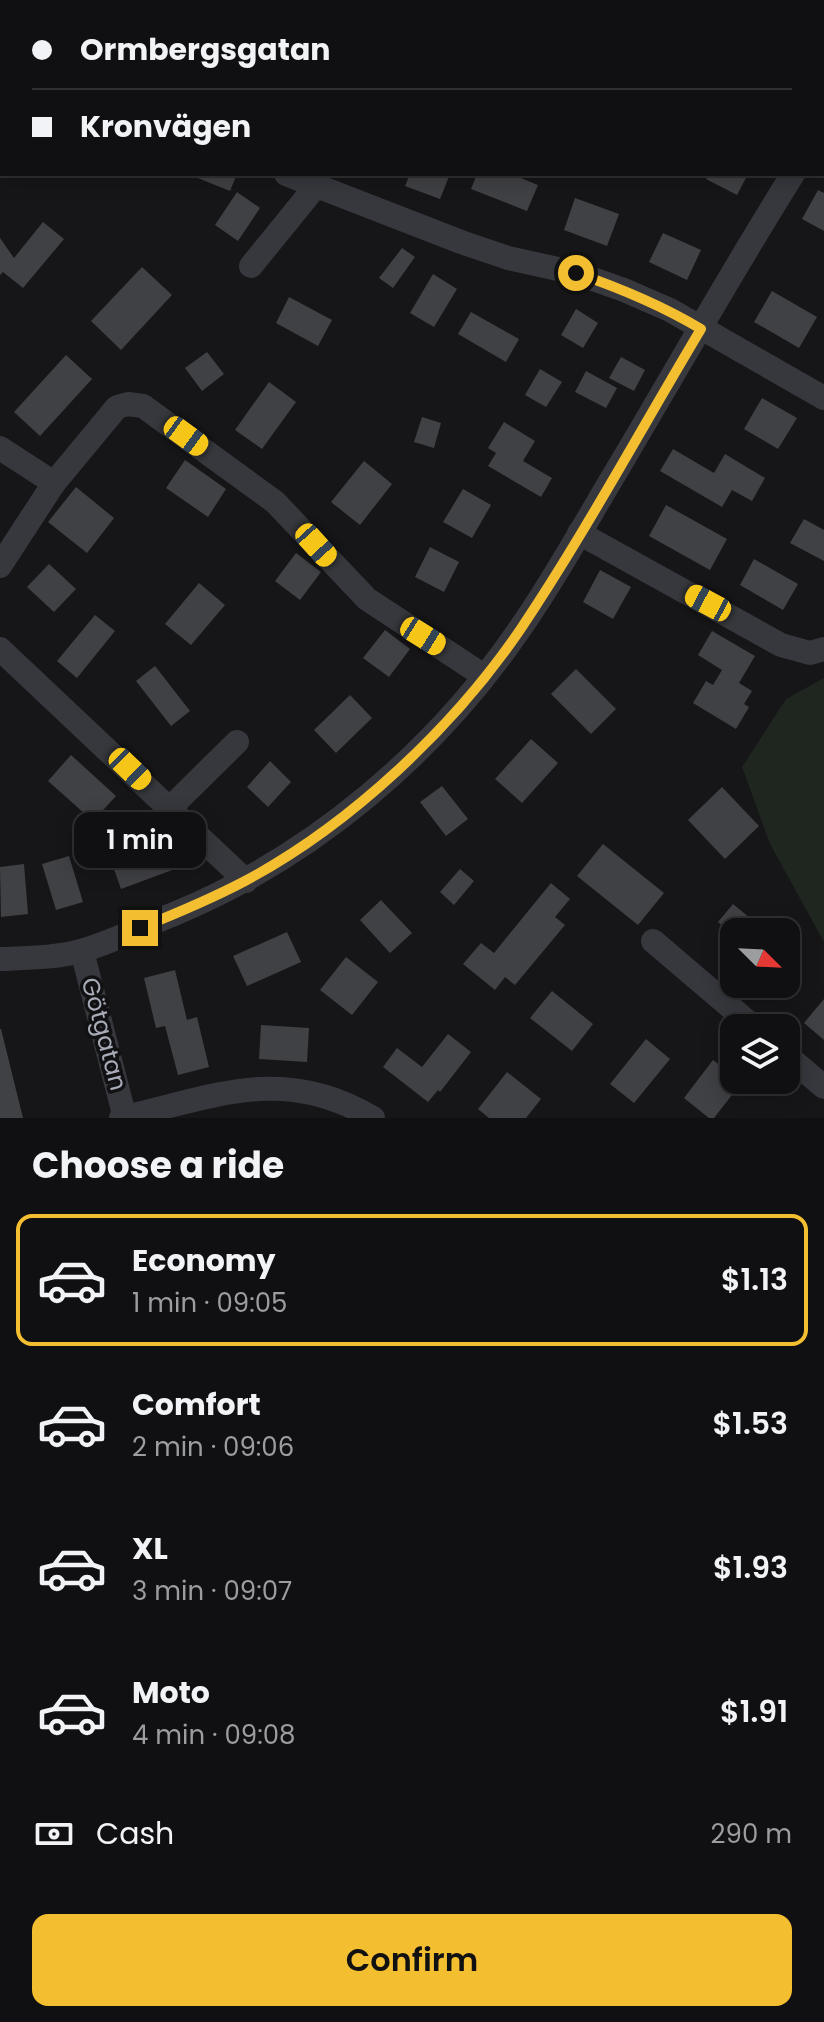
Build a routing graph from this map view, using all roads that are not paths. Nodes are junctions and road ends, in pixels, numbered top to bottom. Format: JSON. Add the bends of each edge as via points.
{"nodes":[{"id":1,"x":291,"y":176,"type":"edge"},
{"id":2,"x":792,"y":176,"type":"edge"},
{"id":3,"x":316,"y":186,"type":"junction"},
{"id":4,"x":251,"y":266,"type":"dead end"},
{"id":5,"x":701,"y":329,"type":"junction"},
{"id":6,"x":824,"y":398,"type":"edge"},
{"id":7,"x":0,"y":448,"type":"edge"},
{"id":8,"x":54,"y":483,"type":"junction"},
{"id":9,"x":579,"y":533,"type":"junction"},
{"id":10,"x":0,"y":566,"type":"edge"},
{"id":11,"x":0,"y":649,"type":"edge"},
{"id":12,"x":824,"y":649,"type":"edge"},
{"id":13,"x":484,"y":676,"type":"junction"},
{"id":14,"x":237,"y":742,"type":"dead end"},
{"id":15,"x":170,"y":808,"type":"junction"},
{"id":16,"x":246,"y":881,"type":"junction"},
{"id":17,"x":653,"y":941,"type":"dead end"},
{"id":18,"x":82,"y":951,"type":"junction"},
{"id":19,"x":0,"y":959,"type":"edge"},
{"id":20,"x":739,"y":1014,"type":"edge"},
{"id":21,"x":800,"y":1067,"type":"edge"},
{"id":22,"x":824,"y":1087,"type":"edge"},
{"id":23,"x":124,"y":1118,"type":"edge"},
{"id":24,"x":373,"y":1118,"type":"edge"}],
"edges":[{"from":1,"to":3,"type":"street"},
{"from":2,"to":5,"type":"street"},
{"from":3,"to":4,"type":"street"},
{"from":3,"to":5,"type":"street","via":[[508,258],[624,290]]},
{"from":5,"to":6,"type":"street"},
{"from":5,"to":9,"type":"street"},
{"from":7,"to":8,"type":"street"},
{"from":8,"to":10,"type":"street"},
{"from":8,"to":13,"type":"street","via":[[117,407],[143,406],[254,485],[367,599]]},
{"from":9,"to":12,"type":"street","via":[[781,645],[810,653]]},
{"from":9,"to":13,"type":"street"},
{"from":11,"to":15,"type":"street"},
{"from":13,"to":16,"type":"street","via":[[432,735],[352,809]]},
{"from":14,"to":15,"type":"street"},
{"from":15,"to":16,"type":"street"},
{"from":16,"to":18,"type":"street"},
{"from":17,"to":20,"type":"street"},
{"from":18,"to":19,"type":"street"},
{"from":18,"to":23,"type":"street","name":"Götgatan"},
{"from":21,"to":22,"type":"street"},
{"from":23,"to":24,"type":"street","via":[[265,1087],[326,1095]]}]}
